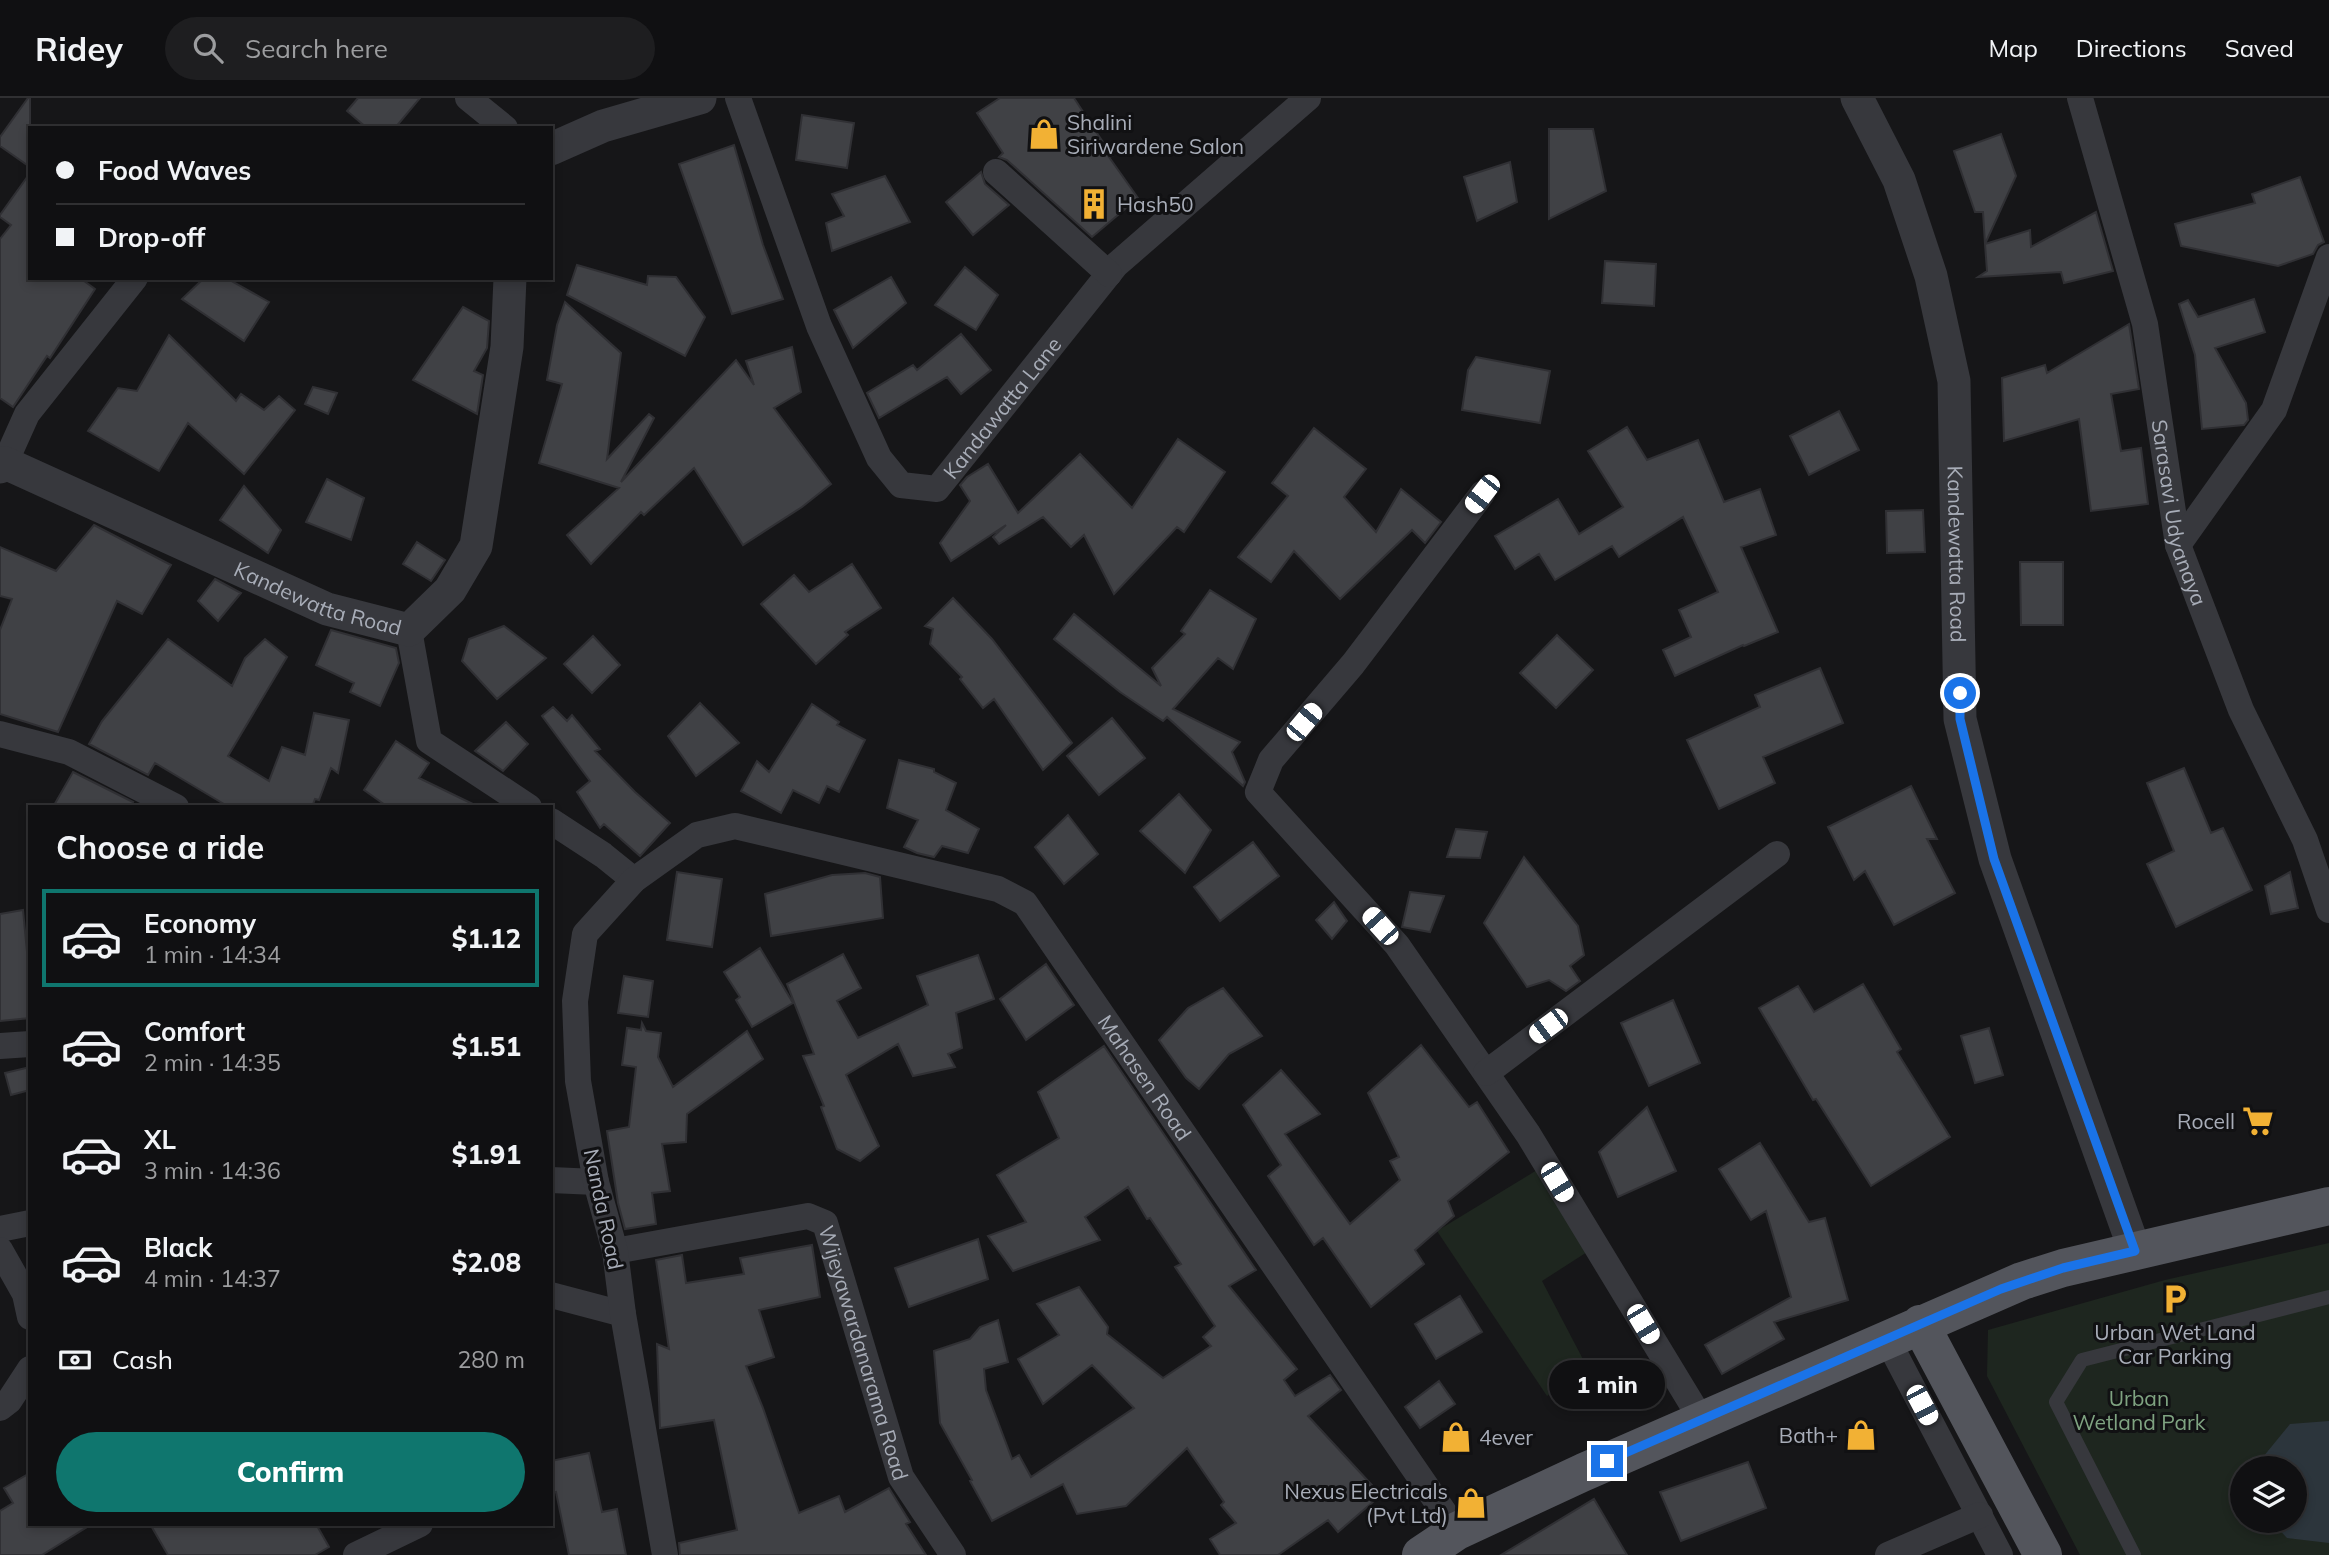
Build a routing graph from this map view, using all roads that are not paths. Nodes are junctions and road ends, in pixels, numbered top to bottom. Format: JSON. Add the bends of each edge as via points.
{"nodes":[{"id":1,"x":468,"y":98,"type":"edge"},
{"id":2,"x":701,"y":98,"type":"edge"},
{"id":3,"x":738,"y":98,"type":"edge"},
{"id":4,"x":1308,"y":98,"type":"edge"},
{"id":5,"x":1857,"y":98,"type":"edge"},
{"id":6,"x":2080,"y":98,"type":"edge"},
{"id":7,"x":503,"y":126,"type":"edge"},
{"id":8,"x":553,"y":148,"type":"edge"},
{"id":9,"x":996,"y":172,"type":"dead end"},
{"id":10,"x":2329,"y":257,"type":"edge"},
{"id":11,"x":1109,"y":274,"type":"junction"},
{"id":12,"x":133,"y":280,"type":"edge"},
{"id":13,"x":510,"y":280,"type":"edge"},
{"id":14,"x":3,"y":465,"type":"edge"},
{"id":15,"x":1482,"y":494,"type":"dead end"},
{"id":16,"x":2178,"y":545,"type":"junction"},
{"id":17,"x":409,"y":630,"type":"junction"},
{"id":18,"x":0,"y":734,"type":"edge"},
{"id":19,"x":172,"y":805,"type":"edge"},
{"id":20,"x":526,"y":805,"type":"edge"},
{"id":21,"x":553,"y":822,"type":"edge"},
{"id":22,"x":697,"y":835,"type":"joint"},
{"id":23,"x":1777,"y":854,"type":"dead end"},
{"id":24,"x":634,"y":880,"type":"junction"},
{"id":25,"x":2329,"y":910,"type":"edge"},
{"id":26,"x":28,"y":1044,"type":"edge"},
{"id":27,"x":0,"y":1046,"type":"edge"},
{"id":28,"x":1486,"y":1073,"type":"junction"},
{"id":29,"x":553,"y":1180,"type":"edge"},
{"id":30,"x":596,"y":1182,"type":"junction"},
{"id":31,"x":2329,"y":1206,"type":"edge"},
{"id":32,"x":28,"y":1223,"type":"edge"},
{"id":33,"x":0,"y":1229,"type":"edge"},
{"id":34,"x":0,"y":1250,"type":"edge"},
{"id":35,"x":615,"y":1251,"type":"junction"},
{"id":36,"x":2135,"y":1251,"type":"junction"},
{"id":37,"x":553,"y":1295,"type":"edge"},
{"id":38,"x":2329,"y":1297,"type":"edge"},
{"id":39,"x":28,"y":1308,"type":"edge"},
{"id":40,"x":623,"y":1314,"type":"junction"},
{"id":41,"x":1904,"y":1331,"type":"junction"},
{"id":42,"x":28,"y":1371,"type":"edge"},
{"id":43,"x":0,"y":1408,"type":"edge"},
{"id":44,"x":1701,"y":1419,"type":"junction"},
{"id":45,"x":1980,"y":1515,"type":"junction"},
{"id":46,"x":417,"y":1526,"type":"edge"},
{"id":47,"x":1457,"y":1531,"type":"junction"},
{"id":48,"x":356,"y":1555,"type":"edge"},
{"id":49,"x":665,"y":1555,"type":"edge"},
{"id":50,"x":953,"y":1555,"type":"edge"},
{"id":51,"x":1421,"y":1555,"type":"edge"},
{"id":52,"x":1888,"y":1555,"type":"edge"},
{"id":53,"x":2000,"y":1555,"type":"edge"},
{"id":54,"x":2043,"y":1555,"type":"edge"},
{"id":55,"x":2134,"y":1555,"type":"edge"}],
"edges":[{"from":1,"to":7,"type":"street"},
{"from":2,"to":8,"type":"street","via":[[603,126]]},
{"from":3,"to":11,"type":"street","name":"Kandawatta Lane","via":[[818,327],[879,458],[901,485],[937,489]]},
{"from":4,"to":11,"type":"street","name":"Kandawatta Lane"},
{"from":5,"to":36,"type":"street","name":"Kandewatta Road","via":[[1899,180],[1931,276],[1954,382],[1960,719],[1994,859]]},
{"from":6,"to":16,"type":"street","name":"Sarasavi Udyanaya","via":[[2145,324]]},
{"from":9,"to":11,"type":"street"},
{"from":10,"to":16,"type":"street","via":[[2273,410]]},
{"from":12,"to":14,"type":"street","via":[[27,414]]},
{"from":13,"to":17,"type":"street","name":"Kandewatta Road","via":[[507,347],[476,547],[450,590]]},
{"from":14,"to":17,"type":"street","name":"Kandewatta Road","via":[[327,609]]},
{"from":15,"to":28,"type":"street","via":[[1353,664],[1272,760],[1258,792],[1397,946]]},
{"from":16,"to":25,"type":"street","name":"Sarasavi Udyanaya","via":[[2241,710],[2305,840]]},
{"from":17,"to":20,"type":"street","via":[[429,741]]},
{"from":18,"to":19,"type":"street","via":[[69,752]]},
{"from":21,"to":24,"type":"street"},
{"from":22,"to":24,"type":"street","name":"Nanda Road"},
{"from":22,"to":47,"type":"street","name":"Mahasen Road","via":[[735,825],[998,889],[1024,903]]},
{"from":23,"to":28,"type":"street"},
{"from":24,"to":30,"type":"street","name":"Nanda Road","via":[[585,934],[575,1001],[578,1081]]},
{"from":26,"to":27,"type":"street"},
{"from":28,"to":44,"type":"street"},
{"from":29,"to":30,"type":"street"},
{"from":30,"to":35,"type":"street","name":"Nanda Road"},
{"from":31,"to":36,"type":"main road"},
{"from":32,"to":33,"type":"street"},
{"from":34,"to":39,"type":"street"},
{"from":35,"to":40,"type":"street","name":"Nanda Road"},
{"from":35,"to":50,"type":"street","name":"Wijeyawardanarama Road","via":[[808,1216],[825,1223],[901,1476]]},
{"from":36,"to":41,"type":"main road","via":[[2022,1281]]},
{"from":37,"to":40,"type":"street"},
{"from":38,"to":55,"type":"lane","via":[[2082,1360],[2056,1402]]},
{"from":40,"to":49,"type":"street","name":"Nanda Road"},
{"from":41,"to":44,"type":"main road"},
{"from":41,"to":45,"type":"street"},
{"from":41,"to":54,"type":"main road"},
{"from":42,"to":43,"type":"street"},
{"from":44,"to":47,"type":"main road"},
{"from":45,"to":52,"type":"street"},
{"from":45,"to":53,"type":"street"},
{"from":46,"to":48,"type":"street"},
{"from":47,"to":51,"type":"main road"}]}
